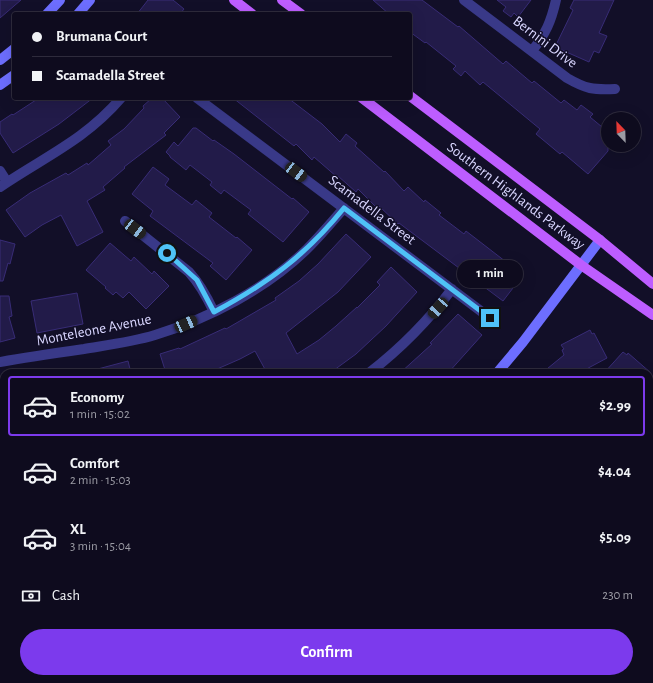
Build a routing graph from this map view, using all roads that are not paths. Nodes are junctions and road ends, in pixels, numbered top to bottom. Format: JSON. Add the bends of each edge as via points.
{"nodes":[{"id":1,"x":60,"y":0,"type":"edge"},
{"id":2,"x":90,"y":0,"type":"edge"},
{"id":3,"x":234,"y":0,"type":"edge"},
{"id":4,"x":282,"y":0,"type":"edge"},
{"id":5,"x":464,"y":0,"type":"edge"},
{"id":6,"x":556,"y":0,"type":"edge"},
{"id":7,"x":49,"y":12,"type":"edge"},
{"id":8,"x":80,"y":12,"type":"edge"},
{"id":9,"x":249,"y":12,"type":"edge"},
{"id":10,"x":298,"y":12,"type":"edge"},
{"id":11,"x":12,"y":51,"type":"edge"},
{"id":12,"x":532,"y":51,"type":"junction"},
{"id":13,"x":0,"y":60,"type":"edge"},
{"id":14,"x":12,"y":76,"type":"edge"},
{"id":15,"x":0,"y":85,"type":"edge"},
{"id":16,"x":615,"y":90,"type":"dead end"},
{"id":17,"x":412,"y":98,"type":"edge"},
{"id":18,"x":119,"y":100,"type":"edge"},
{"id":19,"x":200,"y":100,"type":"edge"},
{"id":20,"x":365,"y":100,"type":"edge"},
{"id":21,"x":0,"y":171,"type":"edge"},
{"id":22,"x":4,"y":184,"type":"edge"},
{"id":23,"x":344,"y":208,"type":"junction"},
{"id":24,"x":125,"y":221,"type":"dead end"},
{"id":25,"x":600,"y":240,"type":"junction"},
{"id":26,"x":581,"y":265,"type":"junction"},
{"id":27,"x":653,"y":284,"type":"edge"},
{"id":28,"x":452,"y":289,"type":"junction"},
{"id":29,"x":214,"y":312,"type":"junction"},
{"id":30,"x":653,"y":315,"type":"edge"},
{"id":31,"x":490,"y":318,"type":"dead end"},
{"id":32,"x":0,"y":362,"type":"edge"},
{"id":33,"x":374,"y":369,"type":"edge"},
{"id":34,"x":500,"y":369,"type":"edge"}],
"edges":[{"from":1,"to":7,"type":"street"},
{"from":2,"to":8,"type":"street"},
{"from":3,"to":9,"type":"main road"},
{"from":4,"to":10,"type":"main road"},
{"from":5,"to":12,"type":"street","name":"Bernini Drive"},
{"from":6,"to":12,"type":"street","via":[[552,19]]},
{"from":11,"to":13,"type":"street"},
{"from":12,"to":16,"type":"street","name":"Bernini Drive","via":[[582,87]]},
{"from":14,"to":15,"type":"street"},
{"from":17,"to":25,"type":"main road","name":"Southern Highlands Parkway"},
{"from":18,"to":22,"type":"street","via":[[109,112],[76,139]]},
{"from":19,"to":23,"type":"street","name":"Scamadella Street"},
{"from":20,"to":26,"type":"main road","name":"Southern Highlands Parkway"},
{"from":21,"to":22,"type":"street"},
{"from":23,"to":28,"type":"street","name":"Scamadella Street"},
{"from":23,"to":29,"type":"street","name":"Monteleone Avenue","via":[[307,249],[285,268]]},
{"from":24,"to":29,"type":"street","via":[[189,272],[202,288]]},
{"from":25,"to":26,"type":"street"},
{"from":25,"to":27,"type":"main road","name":"Southern Highlands Parkway"},
{"from":26,"to":30,"type":"main road","name":"Southern Highlands Parkway"},
{"from":26,"to":34,"type":"street"},
{"from":28,"to":31,"type":"street","name":"Scamadella Street"},
{"from":28,"to":33,"type":"street","via":[[422,325]]},
{"from":29,"to":32,"type":"street","name":"Monteleone Avenue","via":[[154,335],[122,343]]}]}
